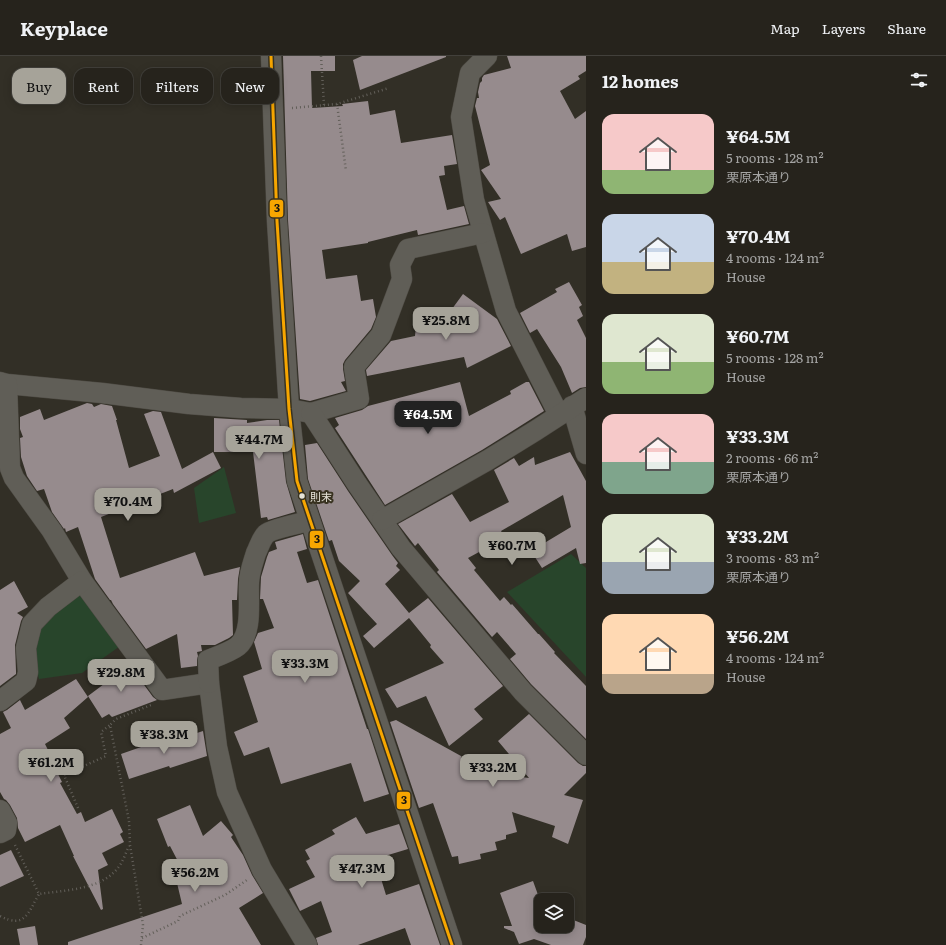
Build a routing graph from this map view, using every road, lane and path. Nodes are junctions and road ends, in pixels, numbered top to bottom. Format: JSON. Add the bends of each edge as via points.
{"nodes":[{"id":1,"x":271,"y":56,"type":"edge"},
{"id":2,"x":321,"y":56,"type":"edge"},
{"id":3,"x":487,"y":56,"type":"edge"},
{"id":4,"x":389,"y":88,"type":"dead end"},
{"id":5,"x":337,"y":104,"type":"junction"},
{"id":6,"x":324,"y":105,"type":"junction"},
{"id":7,"x":273,"y":110,"type":"junction"},
{"id":8,"x":346,"y":171,"type":"dead end"},
{"id":9,"x":483,"y":233,"type":"junction"},
{"id":10,"x":3,"y":383,"type":"edge"},
{"id":11,"x":572,"y":406,"type":"edge"},
{"id":12,"x":289,"y":409,"type":"junction"},
{"id":13,"x":311,"y":413,"type":"junction"},
{"id":14,"x":586,"y":454,"type":"edge"},
{"id":15,"x":382,"y":520,"type":"junction"},
{"id":16,"x":310,"y":521,"type":"junction"},
{"id":17,"x":82,"y":581,"type":"junction"},
{"id":18,"x":209,"y":682,"type":"junction"},
{"id":19,"x":162,"y":690,"type":"junction"},
{"id":20,"x":0,"y":701,"type":"edge"},
{"id":21,"x":110,"y":725,"type":"junction"},
{"id":22,"x":586,"y":755,"type":"edge"},
{"id":23,"x":78,"y":808,"type":"dead end"},
{"id":24,"x":0,"y":810,"type":"edge"},
{"id":25,"x":3,"y":832,"type":"edge"},
{"id":26,"x":130,"y":845,"type":"junction"},
{"id":27,"x":262,"y":870,"type":"junction"},
{"id":28,"x":39,"y":894,"type":"junction"},
{"id":29,"x":0,"y":916,"type":"edge"},
{"id":30,"x":142,"y":938,"type":"junction"},
{"id":31,"x":142,"y":945,"type":"edge"},
{"id":32,"x":307,"y":945,"type":"edge"},
{"id":33,"x":452,"y":945,"type":"edge"}],
"edges":[{"from":1,"to":7,"type":"street"},
{"from":2,"to":6,"type":"path"},
{"from":3,"to":9,"type":"street","via":[[470,73],[461,117],[474,200]]},
{"from":4,"to":5,"type":"path"},
{"from":5,"to":6,"type":"path"},
{"from":5,"to":8,"type":"path"},
{"from":6,"to":7,"type":"path"},
{"from":7,"to":12,"type":"street"},
{"from":9,"to":11,"type":"street","via":[[506,311]]},
{"from":9,"to":13,"type":"street","via":[[408,249],[400,265],[402,279],[382,335],[354,367],[359,399]]},
{"from":10,"to":12,"type":"street","via":[[189,404]]},
{"from":10,"to":17,"type":"street","via":[[10,468],[14,478],[52,531]]},
{"from":11,"to":14,"type":"street"},
{"from":11,"to":15,"type":"street","via":[[488,460]]},
{"from":12,"to":13,"type":"street"},
{"from":12,"to":16,"type":"street","via":[[297,480]]},
{"from":13,"to":15,"type":"street"},
{"from":15,"to":22,"type":"street","via":[[401,548],[523,692]]},
{"from":16,"to":18,"type":"street","via":[[266,534],[254,560],[249,581],[246,632],[238,646],[208,660]]},
{"from":16,"to":33,"type":"street"},
{"from":17,"to":19,"type":"street"},
{"from":17,"to":20,"type":"street","via":[[48,607],[32,624],[26,648],[26,680]]},
{"from":18,"to":19,"type":"street"},
{"from":18,"to":27,"type":"street","via":[[217,747],[227,792]]},
{"from":19,"to":21,"type":"path","via":[[157,703],[116,719]]},
{"from":21,"to":23,"type":"path","via":[[101,732],[106,756],[64,775]]},
{"from":21,"to":26,"type":"path","via":[[129,821]]},
{"from":24,"to":25,"type":"street","via":[[7,822]]},
{"from":25,"to":28,"type":"path","via":[[9,832]]},
{"from":26,"to":28,"type":"path","via":[[120,865],[101,882],[86,887]]},
{"from":26,"to":30,"type":"path","via":[[143,925]]},
{"from":27,"to":30,"type":"path","via":[[224,895]]},
{"from":27,"to":32,"type":"street"},
{"from":28,"to":29,"type":"path","via":[[27,915],[21,920],[8,920]]},
{"from":30,"to":31,"type":"path"}]}
